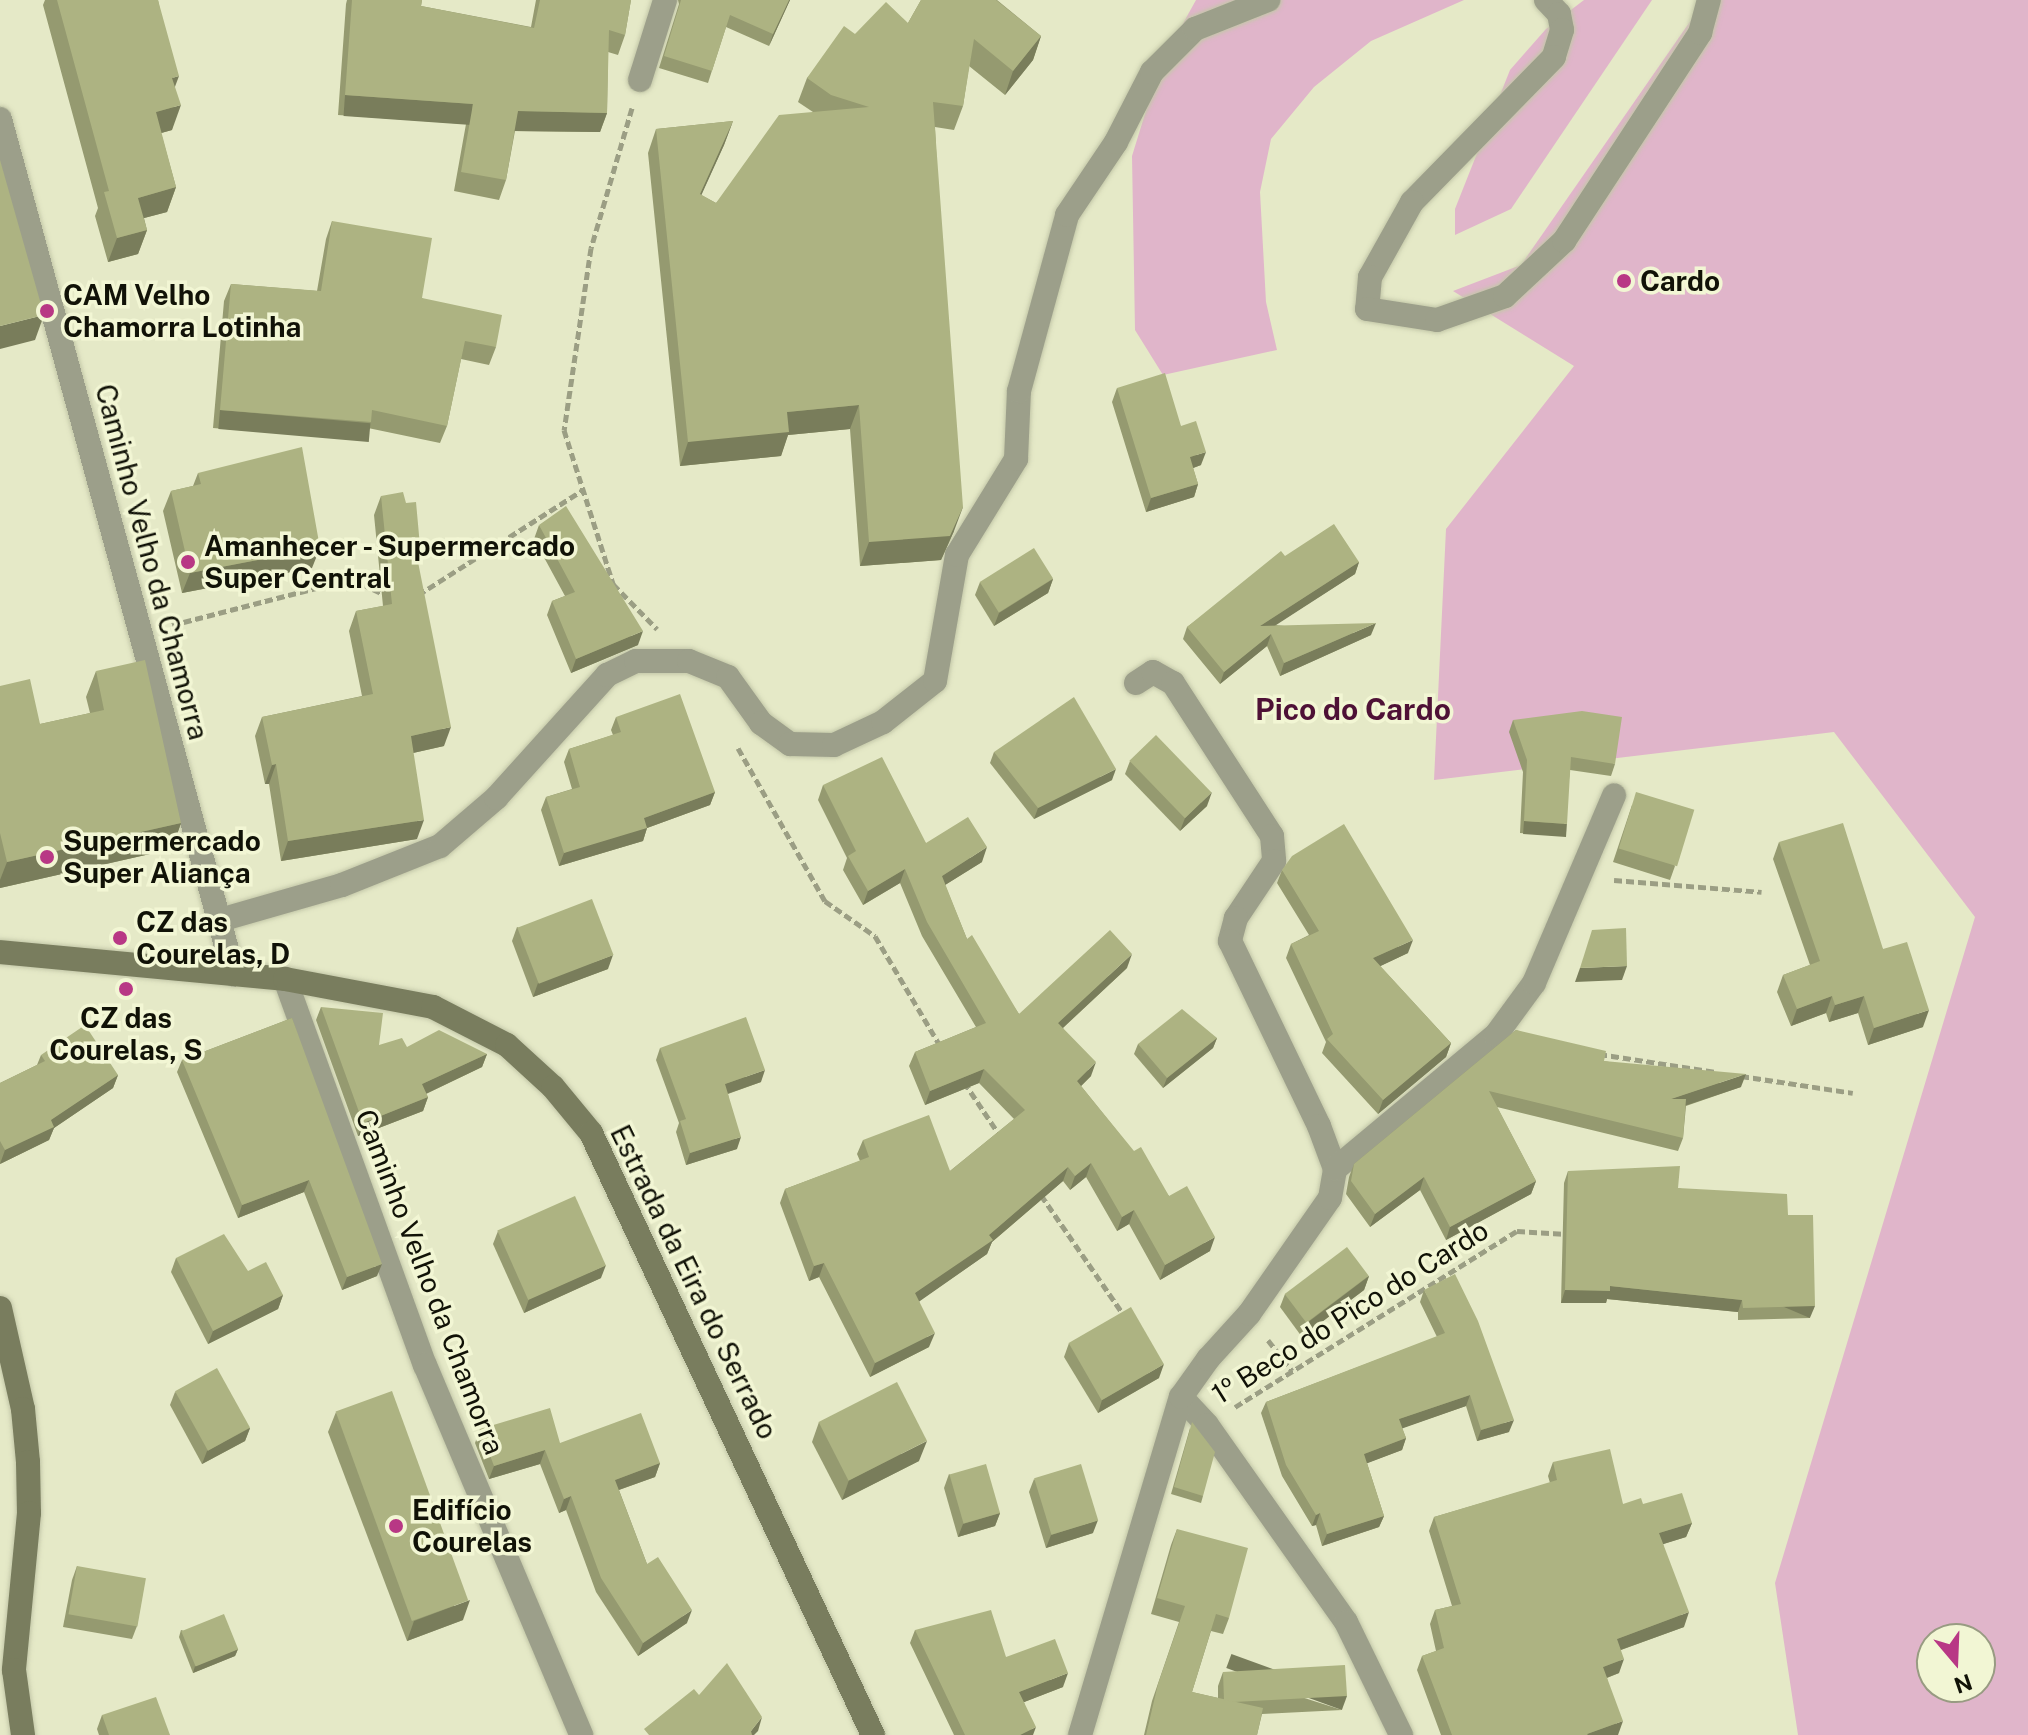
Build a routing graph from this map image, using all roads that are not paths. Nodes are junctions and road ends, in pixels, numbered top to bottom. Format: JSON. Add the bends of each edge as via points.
{"nodes":[{"id":1,"x":665,"y":0,"type":"edge"},
{"id":2,"x":1268,"y":0,"type":"edge"},
{"id":3,"x":1546,"y":0,"type":"edge"},
{"id":4,"x":1709,"y":0,"type":"edge"},
{"id":5,"x":640,"y":80,"type":"road end"},
{"id":6,"x":0,"y":119,"type":"edge"},
{"id":7,"x":1136,"y":683,"type":"dead end"},
{"id":8,"x":1614,"y":795,"type":"dead end"},
{"id":9,"x":220,"y":920,"type":"junction"},
{"id":10,"x":0,"y":952,"type":"edge"},
{"id":11,"x":234,"y":975,"type":"junction"},
{"id":12,"x":285,"y":979,"type":"junction"},
{"id":13,"x":1335,"y":1169,"type":"junction"},
{"id":14,"x":0,"y":1308,"type":"edge"},
{"id":15,"x":1181,"y":1397,"type":"junction"},
{"id":16,"x":23,"y":1735,"type":"edge"},
{"id":17,"x":581,"y":1735,"type":"edge"},
{"id":18,"x":873,"y":1735,"type":"edge"},
{"id":19,"x":1080,"y":1735,"type":"edge"},
{"id":20,"x":1401,"y":1735,"type":"edge"}],
"edges":[{"from":1,"to":5,"type":"street"},
{"from":2,"to":9,"type":"street","via":[[1195,29],[1152,72],[1116,142],[1067,215],[1019,391],[1016,459],[957,555],[935,681],[883,722],[834,745],[790,744],[761,723],[728,677],[689,661],[636,661],[607,675],[496,798],[440,846],[342,885]]},
{"from":3,"to":4,"type":"street","via":[[1559,14],[1562,30],[1554,57],[1412,202],[1370,277],[1367,309],[1437,320],[1505,296],[1564,241],[1700,33]]},
{"from":6,"to":9,"type":"street","name":"Caminho Velho da Chamorra"},
{"from":7,"to":13,"type":"street","via":[[1153,672],[1173,683],[1272,836],[1274,861],[1236,918],[1230,941]]},
{"from":8,"to":13,"type":"street","via":[[1534,983],[1496,1035]]},
{"from":9,"to":11,"type":"street","name":"Caminho Velho da Chamorra"},
{"from":10,"to":11,"type":"main road","name":"Estrada da Eira do Serrado"},
{"from":11,"to":12,"type":"main road","name":"Estrada da Eira do Serrado"},
{"from":12,"to":17,"type":"street","name":"Caminho Velho da Chamorra","via":[[425,1365]]},
{"from":12,"to":18,"type":"main road","name":"Estrada da Eira do Serrado","via":[[433,1007],[470,1022],[507,1045],[553,1087],[591,1133]]},
{"from":13,"to":15,"type":"street","via":[[1330,1198],[1249,1314]]},
{"from":14,"to":16,"type":"main road","via":[[23,1409],[28,1462],[29,1513],[14,1670]]},
{"from":15,"to":19,"type":"street"},
{"from":15,"to":20,"type":"street","via":[[1207,1425],[1346,1622]]}]}
